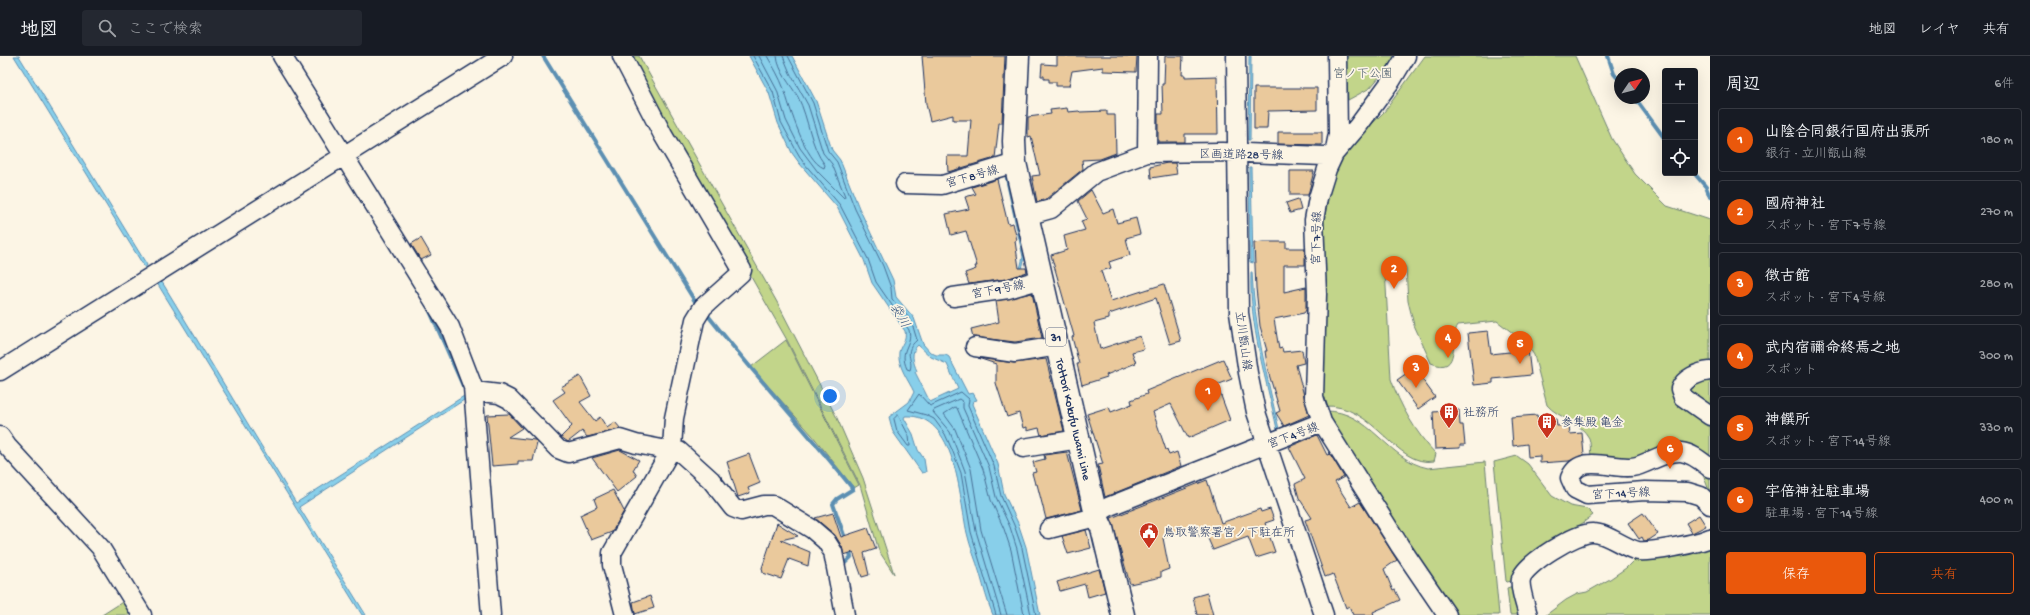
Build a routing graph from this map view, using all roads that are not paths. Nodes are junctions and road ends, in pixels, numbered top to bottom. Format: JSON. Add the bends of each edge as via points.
{"nodes":[{"id":1,"x":282,"y":56,"type":"edge"},
{"id":2,"x":503,"y":56,"type":"edge"},
{"id":3,"x":622,"y":56,"type":"edge"},
{"id":4,"x":1018,"y":56,"type":"edge"},
{"id":5,"x":1148,"y":56,"type":"edge"},
{"id":6,"x":1236,"y":56,"type":"edge"},
{"id":7,"x":1337,"y":56,"type":"edge"},
{"id":8,"x":1406,"y":56,"type":"edge"},
{"id":9,"x":1236,"y":153,"type":"junction"},
{"id":10,"x":1147,"y":154,"type":"junction"},
{"id":11,"x":1334,"y":154,"type":"junction"},
{"id":12,"x":344,"y":156,"type":"junction"},
{"id":13,"x":1015,"y":164,"type":"junction"},
{"id":14,"x":905,"y":184,"type":"dead end"},
{"id":15,"x":1026,"y":216,"type":"junction"},
{"id":16,"x":1042,"y":279,"type":"junction"},
{"id":17,"x":953,"y":298,"type":"dead end"},
{"id":18,"x":1058,"y":346,"type":"junction"},
{"id":19,"x":974,"y":347,"type":"dead end"},
{"id":20,"x":0,"y":371,"type":"edge"},
{"id":21,"x":1710,"y":371,"type":"edge"},
{"id":22,"x":474,"y":391,"type":"junction"},
{"id":23,"x":1710,"y":416,"type":"edge"},
{"id":24,"x":1322,"y":422,"type":"junction"},
{"id":25,"x":0,"y":436,"type":"edge"},
{"id":26,"x":1079,"y":439,"type":"junction"},
{"id":27,"x":1267,"y":444,"type":"junction"},
{"id":28,"x":672,"y":448,"type":"junction"},
{"id":29,"x":1023,"y":448,"type":"dead end"},
{"id":30,"x":1710,"y":468,"type":"edge"},
{"id":31,"x":1710,"y":504,"type":"edge"},
{"id":32,"x":1096,"y":515,"type":"junction"},
{"id":33,"x":1049,"y":529,"type":"dead end"},
{"id":34,"x":1710,"y":538,"type":"edge"},
{"id":35,"x":142,"y":615,"type":"edge"},
{"id":36,"x":491,"y":615,"type":"edge"},
{"id":37,"x":625,"y":615,"type":"edge"},
{"id":38,"x":845,"y":615,"type":"edge"},
{"id":39,"x":1123,"y":615,"type":"edge"},
{"id":40,"x":1324,"y":615,"type":"edge"},
{"id":41,"x":1446,"y":615,"type":"edge"},
{"id":42,"x":1528,"y":615,"type":"edge"}],
"edges":[{"from":1,"to":12,"type":"street"},
{"from":2,"to":12,"type":"street"},
{"from":3,"to":28,"type":"street","via":[[663,135],[742,270],[703,307],[695,320],[674,418]]},
{"from":4,"to":13,"type":"main road","name":"Tottori Kokufu Iwami Line","number":"31"},
{"from":5,"to":10,"type":"street"},
{"from":6,"to":9,"type":"street","name":"立川甑山線"},
{"from":7,"to":11,"type":"street","via":[[1338,134]]},
{"from":8,"to":11,"type":"street","name":"宮下7号線","via":[[1387,87]]},
{"from":9,"to":10,"type":"street","name":"区画道路28号線"},
{"from":9,"to":11,"type":"street","name":"区画道路28号線","via":[[1324,156]]},
{"from":9,"to":27,"type":"street","name":"立川甑山線","via":[[1239,312],[1256,412]]},
{"from":10,"to":15,"type":"street","name":"区画道路28号線","via":[[1096,172],[1051,209]]},
{"from":11,"to":24,"type":"street","name":"宮下7号線","via":[[1327,169],[1314,220],[1317,294],[1314,397]]},
{"from":12,"to":20,"type":"street"},
{"from":12,"to":22,"type":"street","via":[[450,327]]},
{"from":13,"to":14,"type":"street","name":"宮下8号線","via":[[942,185]]},
{"from":13,"to":15,"type":"main road","name":"Tottori Kokufu Iwami Line","number":"31"},
{"from":15,"to":16,"type":"main road","name":"Tottori Kokufu Iwami Line","number":"31"},
{"from":16,"to":17,"type":"street","name":"宮下9号線","via":[[1008,289]]},
{"from":16,"to":18,"type":"main road","name":"Tottori Kokufu Iwami Line","number":"31"},
{"from":18,"to":19,"type":"street","via":[[1015,353]]},
{"from":18,"to":26,"type":"main road","name":"Tottori Kokufu Iwami Line","number":"31"},
{"from":21,"to":23,"type":"street","via":[[1691,377],[1682,383],[1680,389],[1683,397]]},
{"from":22,"to":28,"type":"street","via":[[499,394],[509,399],[558,449],[568,453],[620,439],[662,449]]},
{"from":22,"to":36,"type":"street"},
{"from":24,"to":27,"type":"street","name":"宮下4号線"},
{"from":24,"to":41,"type":"street","name":"宮下4号線"},
{"from":25,"to":35,"type":"street","via":[[100,547]]},
{"from":26,"to":29,"type":"street"},
{"from":26,"to":32,"type":"main road","name":"Tottori Kokufu Iwami Line","number":"31"},
{"from":27,"to":32,"type":"street","name":"宮下4号線","via":[[1110,506]]},
{"from":27,"to":40,"type":"street","name":"立川甑山線"},
{"from":28,"to":37,"type":"street","via":[[612,553],[612,565]]},
{"from":28,"to":38,"type":"street","via":[[711,480],[732,508],[741,511],[773,505],[812,529],[826,541],[834,552]]},
{"from":30,"to":31,"type":"street","name":"宮下14号線","via":[[1694,456],[1681,452],[1668,454],[1637,466],[1580,466],[1573,471],[1570,478],[1575,489],[1587,495],[1645,490],[1688,492],[1701,496]]},
{"from":32,"to":33,"type":"street","name":"宮下4号線"},
{"from":32,"to":39,"type":"main road","name":"Tottori Kokufu Iwami Line","number":"31","via":[[1102,528]]},
{"from":34,"to":42,"type":"street","via":[[1696,543],[1639,551],[1594,532],[1581,534],[1565,541],[1523,574],[1521,580]]}]}
